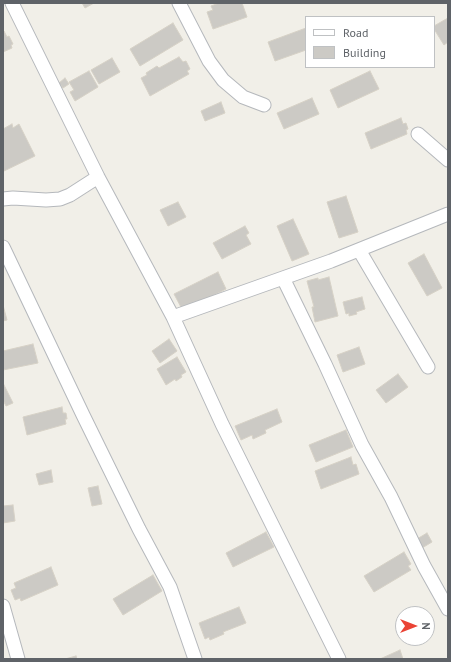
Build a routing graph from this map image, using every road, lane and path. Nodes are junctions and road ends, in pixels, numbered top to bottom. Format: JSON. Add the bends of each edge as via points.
{"nodes":[{"id":1,"x":12,"y":3,"type":"edge"},
{"id":2,"x":179,"y":3,"type":"edge"},
{"id":3,"x":264,"y":105,"type":"dead end"},
{"id":4,"x":418,"y":134,"type":"dead end"},
{"id":5,"x":448,"y":160,"type":"edge"},
{"id":6,"x":98,"y":178,"type":"junction"},
{"id":7,"x":3,"y":199,"type":"edge"},
{"id":8,"x":448,"y":214,"type":"edge"},
{"id":9,"x":3,"y":247,"type":"edge"},
{"id":10,"x":360,"y":250,"type":"junction"},
{"id":11,"x":283,"y":278,"type":"junction"},
{"id":12,"x":173,"y":317,"type":"junction"},
{"id":13,"x":428,"y":367,"type":"dead end"},
{"id":14,"x":3,"y":606,"type":"edge"},
{"id":15,"x":448,"y":609,"type":"edge"},
{"id":16,"x":18,"y":659,"type":"edge"},
{"id":17,"x":195,"y":659,"type":"edge"},
{"id":18,"x":339,"y":659,"type":"edge"}],
"edges":[{"from":1,"to":6,"type":"street"},
{"from":2,"to":3,"type":"street","via":[[209,61],[223,80],[243,97]]},
{"from":4,"to":5,"type":"street"},
{"from":6,"to":7,"type":"street","via":[[60,199]]},
{"from":6,"to":12,"type":"street"},
{"from":8,"to":10,"type":"street"},
{"from":9,"to":17,"type":"street","via":[[83,415],[170,587]]},
{"from":10,"to":11,"type":"street"},
{"from":10,"to":13,"type":"street"},
{"from":11,"to":12,"type":"street"},
{"from":11,"to":15,"type":"street","via":[[362,445]]},
{"from":12,"to":18,"type":"street","via":[[222,424]]},
{"from":14,"to":16,"type":"street"}]}
